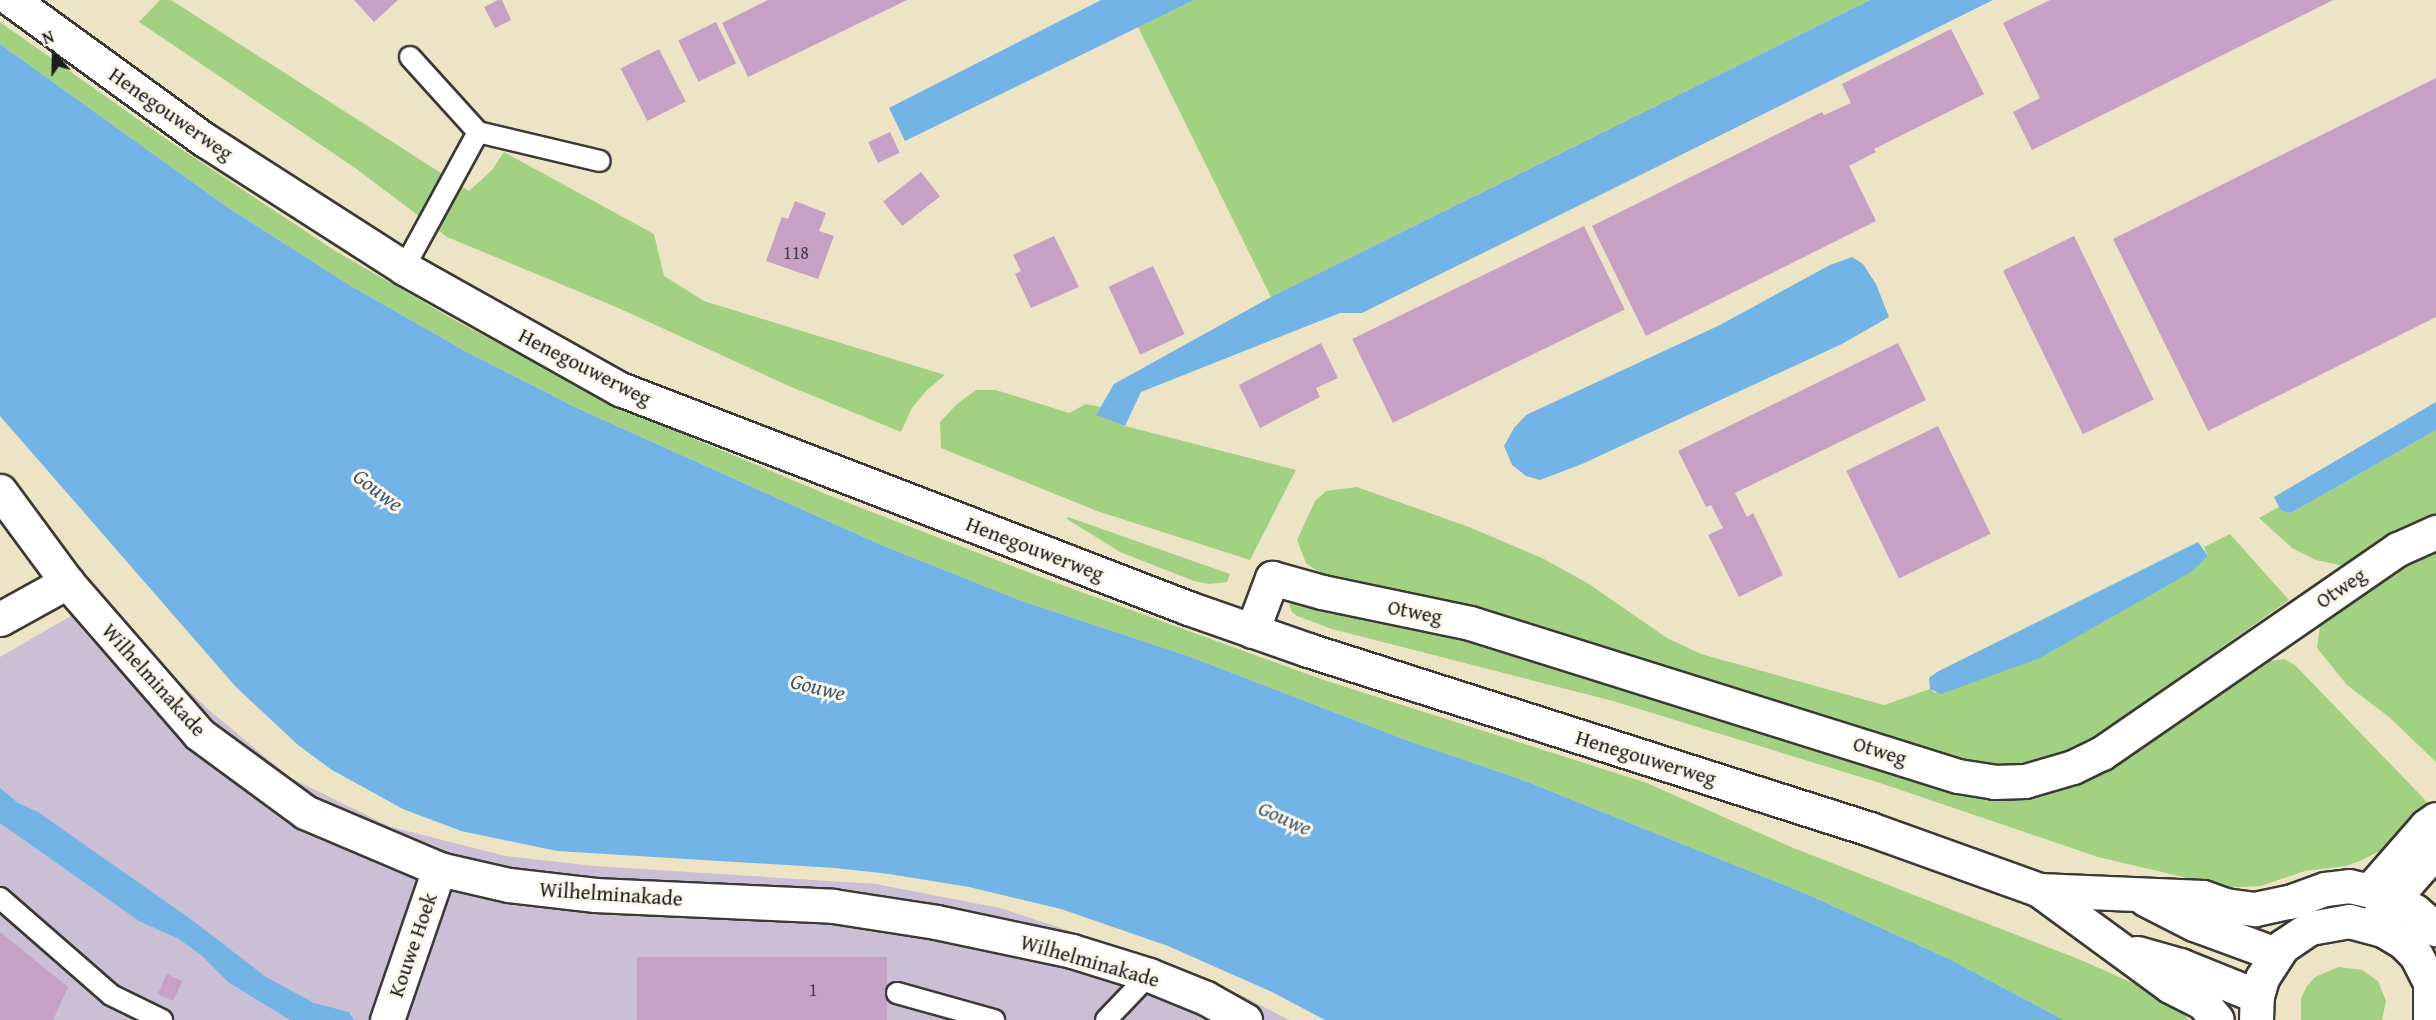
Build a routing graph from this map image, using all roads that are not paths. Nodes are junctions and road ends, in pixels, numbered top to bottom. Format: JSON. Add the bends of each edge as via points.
{"nodes":[{"id":1,"x":12,"y":0,"type":"edge"},
{"id":2,"x":410,"y":57,"type":"dead end"},
{"id":3,"x":478,"y":132,"type":"junction"},
{"id":4,"x":600,"y":161,"type":"dead end"},
{"id":5,"x":404,"y":268,"type":"junction"},
{"id":6,"x":0,"y":491,"type":"edge"},
{"id":7,"x":2436,"y":532,"type":"edge"},
{"id":8,"x":67,"y":582,"type":"junction"},
{"id":9,"x":0,"y":620,"type":"edge"},
{"id":10,"x":1252,"y":631,"type":"junction"},
{"id":11,"x":2436,"y":819,"type":"edge"},
{"id":12,"x":2436,"y":850,"type":"edge"},
{"id":13,"x":439,"y":869,"type":"junction"},
{"id":14,"x":2039,"y":890,"type":"junction"},
{"id":15,"x":2382,"y":894,"type":"junction"},
{"id":16,"x":2139,"y":896,"type":"junction"},
{"id":17,"x":0,"y":898,"type":"edge"},
{"id":18,"x":2434,"y":922,"type":"edge"},
{"id":19,"x":2371,"y":925,"type":"junction"},
{"id":20,"x":2119,"y":948,"type":"junction"},
{"id":21,"x":2276,"y":954,"type":"junction"},
{"id":22,"x":1149,"y":975,"type":"junction"},
{"id":23,"x":897,"y":993,"type":"dead end"},
{"id":24,"x":2256,"y":1008,"type":"edge"},
{"id":25,"x":162,"y":1020,"type":"edge"},
{"id":26,"x":387,"y":1020,"type":"edge"},
{"id":27,"x":994,"y":1020,"type":"edge"},
{"id":28,"x":1106,"y":1020,"type":"edge"},
{"id":29,"x":1245,"y":1020,"type":"edge"},
{"id":30,"x":2217,"y":1020,"type":"edge"},
{"id":31,"x":2430,"y":1020,"type":"edge"}],
"edges":[{"from":1,"to":5,"type":"main road","name":"Henegouwerweg","via":[[205,140]]},
{"from":2,"to":3,"type":"lane"},
{"from":3,"to":4,"type":"lane"},
{"from":3,"to":5,"type":"lane"},
{"from":5,"to":10,"type":"main road","name":"Henegouwerweg","via":[[620,389]]},
{"from":6,"to":8,"type":"main road","name":"Wilhelminakade"},
{"from":7,"to":10,"type":"main road","name":"Otweg","via":[[2391,554],[2102,753],[2056,773],[2025,781],[1994,782],[1958,776],[1470,623],[1272,578]]},
{"from":8,"to":9,"type":"main road"},
{"from":8,"to":13,"type":"main road","name":"Wilhelminakade","via":[[199,734],[305,812]]},
{"from":10,"to":14,"type":"main road","name":"Henegouwerweg","via":[[1870,829]]},
{"from":11,"to":15,"type":"main road","via":[[2426,826]]},
{"from":12,"to":15,"type":"main road"},
{"from":13,"to":22,"type":"main road","name":"Wilhelminakade","via":[[509,885],[595,895],[832,906],[936,922],[1072,951]]},
{"from":13,"to":26,"type":"main road","name":"Kouwe Hoek"},
{"from":14,"to":16,"type":"main road","name":"Henegouwerweg"},
{"from":14,"to":20,"type":"main road","name":"Henegouwerweg"},
{"from":15,"to":16,"type":"main road","name":"Henegouwerweg","via":[[2336,887],[2255,909],[2203,897]]},
{"from":15,"to":18,"type":"main road"},
{"from":15,"to":19,"type":"main road"},
{"from":16,"to":21,"type":"main road","name":"Henegouwerweg","via":[[2194,924]]},
{"from":17,"to":25,"type":"lane","via":[[111,995]]},
{"from":19,"to":21,"type":"main road","via":[[2349,921],[2322,924],[2297,934]]},
{"from":19,"to":31,"type":"main road","via":[[2403,942],[2424,967],[2431,989]]},
{"from":20,"to":24,"type":"main road","name":"Henegouwerweg","via":[[2180,965]]},
{"from":20,"to":30,"type":"main road","name":"Henegouwerweg","via":[[2170,986],[2202,1002]]},
{"from":21,"to":24,"type":"main road","via":[[2262,978]]},
{"from":22,"to":28,"type":"lane"},
{"from":22,"to":29,"type":"main road","name":"Wilhelminakade","via":[[1206,998]]},
{"from":23,"to":27,"type":"lane"}]}
